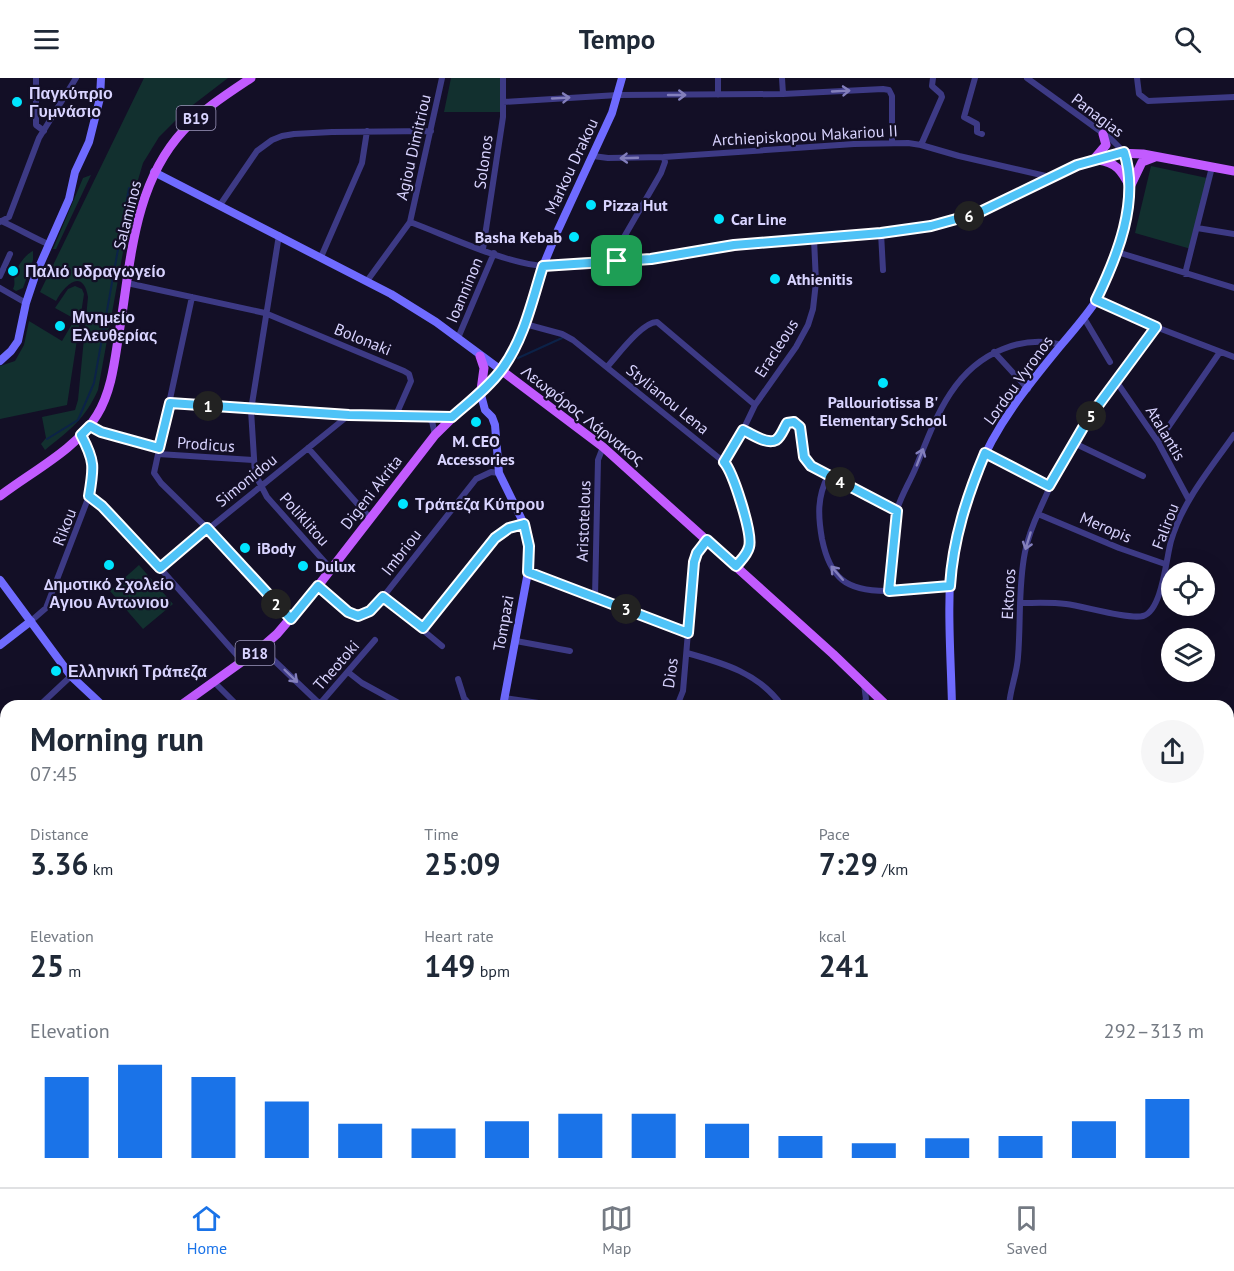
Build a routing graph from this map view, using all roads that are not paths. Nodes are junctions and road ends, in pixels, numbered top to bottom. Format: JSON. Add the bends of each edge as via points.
{"nodes":[{"id":1,"x":36,"y":78,"type":"edge"},
{"id":2,"x":76,"y":78,"type":"edge"},
{"id":3,"x":101,"y":78,"type":"edge"},
{"id":4,"x":251,"y":78,"type":"edge"},
{"id":5,"x":442,"y":78,"type":"edge"},
{"id":6,"x":503,"y":78,"type":"edge"},
{"id":7,"x":622,"y":78,"type":"edge"},
{"id":8,"x":718,"y":78,"type":"edge"},
{"id":9,"x":782,"y":78,"type":"edge"},
{"id":10,"x":933,"y":78,"type":"edge"},
{"id":11,"x":975,"y":78,"type":"edge"},
{"id":12,"x":1027,"y":78,"type":"edge"},
{"id":13,"x":1137,"y":78,"type":"edge"},
{"id":14,"x":783,"y":94,"type":"junction"},
{"id":15,"x":618,"y":95,"type":"junction"},
{"id":16,"x":718,"y":95,"type":"junction"},
{"id":17,"x":1234,"y":97,"type":"edge"},
{"id":18,"x":503,"y":102,"type":"junction"},
{"id":19,"x":44,"y":131,"type":"junction"},
{"id":20,"x":367,"y":131,"type":"junction"},
{"id":21,"x":431,"y":131,"type":"junction"},
{"id":22,"x":982,"y":134,"type":"dead end"},
{"id":23,"x":1103,"y":134,"type":"junction"},
{"id":24,"x":892,"y":143,"type":"junction"},
{"id":25,"x":921,"y":145,"type":"junction"},
{"id":26,"x":1124,"y":152,"type":"junction"},
{"id":27,"x":593,"y":156,"type":"junction"},
{"id":28,"x":1157,"y":156,"type":"junction"},
{"id":29,"x":664,"y":157,"type":"junction"},
{"id":30,"x":1093,"y":159,"type":"junction"},
{"id":31,"x":1212,"y":167,"type":"junction"},
{"id":32,"x":1234,"y":171,"type":"edge"},
{"id":33,"x":154,"y":172,"type":"junction"},
{"id":34,"x":1050,"y":177,"type":"junction"},
{"id":35,"x":1130,"y":187,"type":"junction"},
{"id":36,"x":220,"y":205,"type":"junction"},
{"id":37,"x":0,"y":221,"type":"edge"},
{"id":38,"x":410,"y":222,"type":"junction"},
{"id":39,"x":1197,"y":228,"type":"junction"},
{"id":40,"x":881,"y":233,"type":"junction"},
{"id":41,"x":1234,"y":234,"type":"edge"},
{"id":42,"x":279,"y":235,"type":"junction"},
{"id":43,"x":814,"y":239,"type":"junction"},
{"id":44,"x":48,"y":244,"type":"junction"},
{"id":45,"x":483,"y":249,"type":"junction"},
{"id":46,"x":1117,"y":252,"type":"junction"},
{"id":47,"x":494,"y":253,"type":"junction"},
{"id":48,"x":10,"y":254,"type":"dead end"},
{"id":49,"x":321,"y":257,"type":"junction"},
{"id":50,"x":617,"y":261,"type":"junction"},
{"id":51,"x":543,"y":266,"type":"junction"},
{"id":52,"x":883,"y":270,"type":"dead end"},
{"id":53,"x":1185,"y":274,"type":"junction"},
{"id":54,"x":0,"y":276,"type":"edge"},
{"id":55,"x":367,"y":281,"type":"junction"},
{"id":56,"x":127,"y":283,"type":"junction"},
{"id":57,"x":1234,"y":288,"type":"edge"},
{"id":58,"x":1,"y":290,"type":"edge"},
{"id":59,"x":192,"y":297,"type":"junction"},
{"id":60,"x":1096,"y":300,"type":"junction"},
{"id":61,"x":26,"y":303,"type":"junction"},
{"id":62,"x":265,"y":314,"type":"junction"},
{"id":63,"x":1084,"y":318,"type":"junction"},
{"id":64,"x":525,"y":324,"type":"junction"},
{"id":65,"x":1156,"y":327,"type":"junction"},
{"id":66,"x":458,"y":338,"type":"junction"},
{"id":67,"x":1062,"y":345,"type":"junction"},
{"id":68,"x":1234,"y":348,"type":"edge"},
{"id":69,"x":994,"y":352,"type":"junction"},
{"id":70,"x":1220,"y":352,"type":"junction"},
{"id":71,"x":480,"y":356,"type":"junction"},
{"id":72,"x":1232,"y":356,"type":"edge"},
{"id":73,"x":0,"y":360,"type":"edge"},
{"id":74,"x":1110,"y":362,"type":"dead end"},
{"id":75,"x":607,"y":367,"type":"junction"},
{"id":76,"x":501,"y":370,"type":"junction"},
{"id":77,"x":1116,"y":381,"type":"junction"},
{"id":78,"x":1028,"y":389,"type":"junction"},
{"id":79,"x":481,"y":391,"type":"junction"},
{"id":80,"x":170,"y":403,"type":"junction"},
{"id":81,"x":755,"y":405,"type":"junction"},
{"id":82,"x":464,"y":406,"type":"junction"},
{"id":83,"x":251,"y":410,"type":"junction"},
{"id":84,"x":485,"y":410,"type":"junction"},
{"id":85,"x":349,"y":415,"type":"junction"},
{"id":86,"x":396,"y":415,"type":"junction"},
{"id":87,"x":421,"y":415,"type":"junction"},
{"id":88,"x":452,"y":417,"type":"junction"},
{"id":89,"x":90,"y":426,"type":"junction"},
{"id":90,"x":743,"y":430,"type":"junction"},
{"id":91,"x":81,"y":435,"type":"junction"},
{"id":92,"x":435,"y":435,"type":"junction"},
{"id":93,"x":1234,"y":435,"type":"edge"},
{"id":94,"x":1074,"y":442,"type":"junction"},
{"id":95,"x":1158,"y":442,"type":"junction"},
{"id":96,"x":603,"y":447,"type":"junction"},
{"id":97,"x":308,"y":448,"type":"junction"},
{"id":98,"x":158,"y":451,"type":"junction"},
{"id":99,"x":985,"y":453,"type":"junction"},
{"id":100,"x":253,"y":460,"type":"junction"},
{"id":101,"x":724,"y":462,"type":"junction"},
{"id":102,"x":499,"y":473,"type":"junction"},
{"id":103,"x":828,"y":476,"type":"junction"},
{"id":104,"x":1143,"y":476,"type":"dead end"},
{"id":105,"x":260,"y":486,"type":"junction"},
{"id":106,"x":1049,"y":486,"type":"junction"},
{"id":107,"x":0,"y":496,"type":"edge"},
{"id":108,"x":89,"y":496,"type":"junction"},
{"id":109,"x":1189,"y":500,"type":"junction"},
{"id":110,"x":897,"y":511,"type":"junction"},
{"id":111,"x":1038,"y":514,"type":"junction"},
{"id":112,"x":370,"y":518,"type":"junction"},
{"id":113,"x":524,"y":524,"type":"junction"},
{"id":114,"x":207,"y":528,"type":"junction"},
{"id":115,"x":707,"y":540,"type":"junction"},
{"id":116,"x":1165,"y":562,"type":"edge"},
{"id":117,"x":1161,"y":563,"type":"edge"},
{"id":118,"x":736,"y":566,"type":"junction"},
{"id":119,"x":160,"y":568,"type":"junction"},
{"id":120,"x":331,"y":569,"type":"junction"},
{"id":121,"x":528,"y":572,"type":"junction"},
{"id":122,"x":0,"y":580,"type":"edge"},
{"id":123,"x":1161,"y":581,"type":"edge"},
{"id":124,"x":318,"y":586,"type":"junction"},
{"id":125,"x":950,"y":586,"type":"junction"},
{"id":126,"x":889,"y":591,"type":"junction"},
{"id":127,"x":383,"y":597,"type":"junction"},
{"id":128,"x":595,"y":597,"type":"junction"},
{"id":129,"x":1020,"y":603,"type":"junction"},
{"id":130,"x":291,"y":619,"type":"junction"},
{"id":131,"x":31,"y":621,"type":"junction"},
{"id":132,"x":423,"y":628,"type":"junction"},
{"id":133,"x":688,"y":633,"type":"junction"},
{"id":134,"x":375,"y":640,"type":"dead end"},
{"id":135,"x":516,"y":640,"type":"junction"},
{"id":136,"x":0,"y":645,"type":"edge"},
{"id":137,"x":442,"y":646,"type":"dead end"},
{"id":138,"x":261,"y":648,"type":"junction"},
{"id":139,"x":570,"y":651,"type":"dead end"},
{"id":140,"x":687,"y":652,"type":"junction"},
{"id":141,"x":243,"y":662,"type":"junction"},
{"id":142,"x":348,"y":672,"type":"junction"},
{"id":143,"x":71,"y":676,"type":"junction"},
{"id":144,"x":458,"y":679,"type":"dead end"},
{"id":145,"x":214,"y":682,"type":"junction"},
{"id":146,"x":863,"y":683,"type":"junction"},
{"id":147,"x":876,"y":696,"type":"junction"},
{"id":148,"x":45,"y":700,"type":"edge"},
{"id":149,"x":97,"y":700,"type":"edge"},
{"id":150,"x":188,"y":700,"type":"edge"},
{"id":151,"x":232,"y":700,"type":"edge"},
{"id":152,"x":314,"y":700,"type":"edge"},
{"id":153,"x":325,"y":700,"type":"edge"},
{"id":154,"x":393,"y":700,"type":"edge"},
{"id":155,"x":466,"y":700,"type":"edge"},
{"id":156,"x":504,"y":700,"type":"edge"},
{"id":157,"x":679,"y":700,"type":"edge"},
{"id":158,"x":776,"y":700,"type":"edge"},
{"id":159,"x":866,"y":700,"type":"edge"},
{"id":160,"x":872,"y":700,"type":"edge"},
{"id":161,"x":880,"y":700,"type":"edge"},
{"id":162,"x":952,"y":700,"type":"edge"},
{"id":163,"x":1009,"y":700,"type":"edge"}],
"edges":[{"from":1,"to":19,"type":"street","via":[[36,125]]},
{"from":2,"to":19,"type":"street"},
{"from":3,"to":44,"type":"street","via":[[100,98],[88,142],[69,199]]},
{"from":4,"to":33,"type":"main road","name":"Salaminos","number":"B19","via":[[191,123]]},
{"from":5,"to":21,"type":"street","name":"Agiou Dimitriou"},
{"from":6,"to":18,"type":"street","name":"Solonos"},
{"from":7,"to":15,"type":"street","name":"Markou Drakou"},
{"from":8,"to":16,"type":"street"},
{"from":9,"to":14,"type":"street"},
{"from":10,"to":25,"type":"street","via":[[932,86],[942,97]]},
{"from":11,"to":22,"type":"street","via":[[964,116],[977,124],[977,131]]},
{"from":12,"to":23,"type":"street","name":"Panagias"},
{"from":13,"to":17,"type":"street","via":[[1139,94],[1148,101]]},
{"from":14,"to":16,"type":"street"},
{"from":14,"to":24,"type":"street","one_way":true,"via":[[889,90]]},
{"from":15,"to":16,"type":"street","one_way":true},
{"from":18,"to":15,"type":"street","one_way":true},
{"from":15,"to":27,"type":"street","name":"Markou Drakou"},
{"from":18,"to":45,"type":"street","name":"Solonos"},
{"from":19,"to":37,"type":"street","via":[[9,217]]},
{"from":20,"to":21,"type":"street"},
{"from":20,"to":36,"type":"street","via":[[294,134],[272,140],[256,152]]},
{"from":20,"to":49,"type":"street","via":[[362,162]]},
{"from":21,"to":38,"type":"street","name":"Agiou Dimitriou"},
{"from":23,"to":26,"type":"street","name":"Panagias"},
{"from":23,"to":30,"type":"main road","via":[[1105,147]]},
{"from":24,"to":25,"type":"street","name":"Archiepiskopou Makariou II"},
{"from":24,"to":29,"type":"street","name":"Archiepiskopou Makariou II"},
{"from":25,"to":34,"type":"street","name":"Archiepiskopou Makariou II"},
{"from":26,"to":28,"type":"main road"},
{"from":26,"to":30,"type":"main road"},
{"from":26,"to":35,"type":"street","name":"Lordou Vyronos"},
{"from":29,"to":27,"type":"street","name":"Archiepiskopou Makariou II","one_way":true},
{"from":27,"to":51,"type":"street","name":"Markou Drakou"},
{"from":28,"to":31,"type":"main road"},
{"from":28,"to":35,"type":"main road","via":[[1142,162]]},
{"from":29,"to":50,"type":"street","via":[[661,173],[620,244]]},
{"from":30,"to":34,"type":"main road"},
{"from":30,"to":35,"type":"main road","via":[[1115,164]]},
{"from":31,"to":32,"type":"main road"},
{"from":31,"to":39,"type":"street"},
{"from":33,"to":36,"type":"street","name":"Λεωφόρος Λάρνακος"},
{"from":33,"to":56,"type":"main road","name":"Salaminos","number":"B19","via":[[139,214]]},
{"from":34,"to":40,"type":"main road","via":[[978,213],[931,226]]},
{"from":35,"to":46,"type":"street","name":"Lordou Vyronos"},
{"from":36,"to":42,"type":"street","name":"Λεωφόρος Λάρνακος"},
{"from":37,"to":44,"type":"street"},
{"from":38,"to":45,"type":"street"},
{"from":38,"to":55,"type":"street"},
{"from":39,"to":41,"type":"street"},
{"from":39,"to":53,"type":"street"},
{"from":40,"to":43,"type":"main road"},
{"from":40,"to":52,"type":"street"},
{"from":42,"to":49,"type":"street","name":"Λεωφόρος Λάρνακος"},
{"from":42,"to":62,"type":"street"},
{"from":43,"to":50,"type":"main road"},
{"from":43,"to":81,"type":"street","name":"Eracleous","via":[[816,282],[808,326]]},
{"from":44,"to":61,"type":"street"},
{"from":45,"to":47,"type":"street"},
{"from":46,"to":53,"type":"street"},
{"from":46,"to":60,"type":"street","name":"Lordou Vyronos"},
{"from":47,"to":51,"type":"street"},
{"from":47,"to":66,"type":"street","name":"Ioanninon"},
{"from":48,"to":54,"type":"street"},
{"from":49,"to":55,"type":"street","name":"Λεωφόρος Λάρνακος"},
{"from":50,"to":51,"type":"main road"},
{"from":51,"to":64,"type":"main road","name":"Digeni Akrita"},
{"from":53,"to":57,"type":"street"},
{"from":55,"to":66,"type":"street","name":"Λεωφόρος Λάρνακος"},
{"from":56,"to":59,"type":"street","name":"Bolonaki"},
{"from":56,"to":89,"type":"main road","name":"Salaminos","number":"B19","via":[[106,397]]},
{"from":58,"to":61,"type":"street"},
{"from":59,"to":62,"type":"street","name":"Bolonaki"},
{"from":59,"to":80,"type":"street"},
{"from":60,"to":63,"type":"street","name":"Lordou Vyronos"},
{"from":60,"to":65,"type":"street"},
{"from":61,"to":73,"type":"street","via":[[18,341]]},
{"from":62,"to":83,"type":"street"},
{"from":62,"to":86,"type":"street","name":"Bolonaki","via":[[409,374],[410,386]]},
{"from":63,"to":67,"type":"street","name":"Lordou Vyronos"},
{"from":63,"to":74,"type":"street"},
{"from":64,"to":75,"type":"street","name":"Stylianou Lena","via":[[569,337]]},
{"from":64,"to":76,"type":"main road","name":"Digeni Akrita"},
{"from":65,"to":70,"type":"street"},
{"from":65,"to":77,"type":"street","name":"Ektoros"},
{"from":66,"to":71,"type":"street","name":"Λεωφόρος Λάρνακος"},
{"from":67,"to":69,"type":"street","via":[[1024,342]]},
{"from":67,"to":78,"type":"street","name":"Lordou Vyronos"},
{"from":68,"to":72,"type":"street"},
{"from":69,"to":78,"type":"street"},
{"from":110,"to":69,"type":"street","one_way":true,"via":[[930,432],[953,390],[969,369]]},
{"from":70,"to":72,"type":"street"},
{"from":70,"to":95,"type":"street"},
{"from":71,"to":76,"type":"street","name":"Λεωφόρος Λάρνακος"},
{"from":71,"to":79,"type":"main road","via":[[484,368]]},
{"from":75,"to":81,"type":"street","via":[[642,329],[657,322]]},
{"from":75,"to":101,"type":"street","name":"Stylianou Lena"},
{"from":76,"to":79,"type":"main road","name":"Digeni Akrita","number":"B18"},
{"from":76,"to":96,"type":"main road","name":"Λεωφόρος Λάρνακος"},
{"from":77,"to":94,"type":"street","name":"Ektoros"},
{"from":77,"to":95,"type":"street","name":"Atalantis"},
{"from":78,"to":99,"type":"street","name":"Lordou Vyronos"},
{"from":79,"to":82,"type":"main road","name":"Digeni Akrita","number":"B18"},
{"from":79,"to":84,"type":"street","name":"Tompazi"},
{"from":80,"to":83,"type":"street"},
{"from":80,"to":98,"type":"street"},
{"from":81,"to":90,"type":"street","name":"Eracleous"},
{"from":82,"to":84,"type":"street"},
{"from":82,"to":88,"type":"main road","name":"Digeni Akrita","number":"B18"},
{"from":83,"to":85,"type":"street"},
{"from":83,"to":100,"type":"street"},
{"from":84,"to":102,"type":"street","name":"Tompazi","via":[[495,425]]},
{"from":85,"to":86,"type":"street"},
{"from":85,"to":97,"type":"street","name":"Simonidou"},
{"from":86,"to":87,"type":"street"},
{"from":87,"to":88,"type":"street"},
{"from":87,"to":92,"type":"street","via":[[432,421]]},
{"from":88,"to":92,"type":"main road","name":"Digeni Akrita","number":"B18"},
{"from":89,"to":91,"type":"main road","name":"Salaminos","number":"B19"},
{"from":89,"to":98,"type":"street","name":"Prodicus"},
{"from":90,"to":101,"type":"street","name":"Eracleous"},
{"from":90,"to":103,"type":"street","via":[[772,441],[778,439],[787,423],[797,424],[806,461]]},
{"from":91,"to":107,"type":"main road","name":"Salaminos","number":"B19"},
{"from":91,"to":108,"type":"street","name":"Rikou","via":[[92,458]]},
{"from":92,"to":112,"type":"main road","name":"Digeni Akrita","number":"B18"},
{"from":93,"to":109,"type":"street","name":"Falirou"},
{"from":94,"to":104,"type":"street"},
{"from":94,"to":106,"type":"street","name":"Ektoros"},
{"from":95,"to":109,"type":"street","name":"Atalantis"},
{"from":96,"to":115,"type":"main road","name":"Λεωφόρος Λάρνακος"},
{"from":96,"to":128,"type":"street","name":"Aristotelous","via":[[598,460]]},
{"from":97,"to":105,"type":"street","name":"Simonidou"},
{"from":97,"to":112,"type":"street"},
{"from":98,"to":100,"type":"street","name":"Prodicus"},
{"from":98,"to":114,"type":"street","via":[[155,475]]},
{"from":99,"to":106,"type":"street"},
{"from":99,"to":125,"type":"street","name":"Lordou Vyronos","via":[[953,550]]},
{"from":100,"to":105,"type":"street"},
{"from":101,"to":118,"type":"street","name":"Stylianou Lena","via":[[732,474],[750,539],[748,551]]},
{"from":102,"to":113,"type":"street","name":"Tompazi"},
{"from":102,"to":127,"type":"street","name":"Imbriou","via":[[476,479]]},
{"from":103,"to":110,"type":"street"},
{"from":126,"to":103,"type":"street","one_way":true,"via":[[856,588],[830,566],[819,511],[820,495]]},
{"from":105,"to":114,"type":"street","name":"Simonidou"},
{"from":105,"to":120,"type":"street","name":"Poliklitou"},
{"from":106,"to":111,"type":"street","name":"Ektoros"},
{"from":108,"to":119,"type":"street"},
{"from":108,"to":131,"type":"street","name":"Rikou","via":[[46,608]]},
{"from":109,"to":116,"type":"street","name":"Falirou"},
{"from":110,"to":126,"type":"street"},
{"from":111,"to":117,"type":"street","name":"Meropis"},
{"from":111,"to":129,"type":"street","name":"Ektoros","one_way":true,"via":[[1025,550]]},
{"from":112,"to":120,"type":"main road","name":"Digeni Akrita","number":"B18"},
{"from":113,"to":121,"type":"street","name":"Tompazi","via":[[529,546]]},
{"from":113,"to":132,"type":"street","via":[[495,538]]},
{"from":114,"to":119,"type":"street","name":"Simonidou"},
{"from":114,"to":130,"type":"street"},
{"from":115,"to":118,"type":"main road","name":"Λεωφόρος Λάρνακος"},
{"from":115,"to":133,"type":"street","name":"Dios","via":[[694,562]]},
{"from":118,"to":146,"type":"main road","name":"Λεωφόρος Λάρνακος"},
{"from":119,"to":141,"type":"street"},
{"from":120,"to":124,"type":"main road","name":"Digeni Akrita","number":"B18"},
{"from":121,"to":128,"type":"street"},
{"from":121,"to":135,"type":"street","name":"Tompazi"},
{"from":122,"to":131,"type":"street"},
{"from":123,"to":129,"type":"street","name":"Falirou","via":[[1156,603],[1142,616],[1056,603]]},
{"from":124,"to":127,"type":"street","name":"Imbriou","via":[[358,616],[370,611]]},
{"from":124,"to":130,"type":"main road","name":"Digeni Akrita","number":"B18"},
{"from":125,"to":126,"type":"street"},
{"from":125,"to":162,"type":"street","name":"Lordou Vyronos"},
{"from":127,"to":132,"type":"street"},
{"from":128,"to":133,"type":"street"},
{"from":129,"to":163,"type":"street","name":"Ektoros","via":[[1018,661]]},
{"from":130,"to":138,"type":"main road","name":"Digeni Akrita","number":"B18"},
{"from":131,"to":136,"type":"street"},
{"from":131,"to":143,"type":"street"},
{"from":132,"to":137,"type":"street"},
{"from":133,"to":140,"type":"street","name":"Dios"},
{"from":134,"to":142,"type":"street","name":"Theotoki"},
{"from":135,"to":139,"type":"street"},
{"from":135,"to":156,"type":"street","name":"Tompazi"},
{"from":138,"to":141,"type":"main road","name":"Digeni Akrita","number":"B18"},
{"from":138,"to":152,"type":"street","one_way":true},
{"from":140,"to":157,"type":"street","name":"Dios"},
{"from":140,"to":158,"type":"street","via":[[739,669]]},
{"from":141,"to":145,"type":"main road","name":"Digeni Akrita","number":"B18"},
{"from":142,"to":153,"type":"street","name":"Theotoki"},
{"from":142,"to":154,"type":"street"},
{"from":143,"to":148,"type":"street"},
{"from":143,"to":149,"type":"street"},
{"from":144,"to":155,"type":"street"},
{"from":145,"to":150,"type":"main road","name":"Digeni Akrita","number":"B18"},
{"from":145,"to":151,"type":"street"},
{"from":146,"to":147,"type":"main road","name":"Λεωφόρος Λάρνακος"},
{"from":146,"to":159,"type":"street"},
{"from":147,"to":160,"type":"street"},
{"from":147,"to":161,"type":"main road","name":"Λεωφόρος Λάρνακος"}]}
